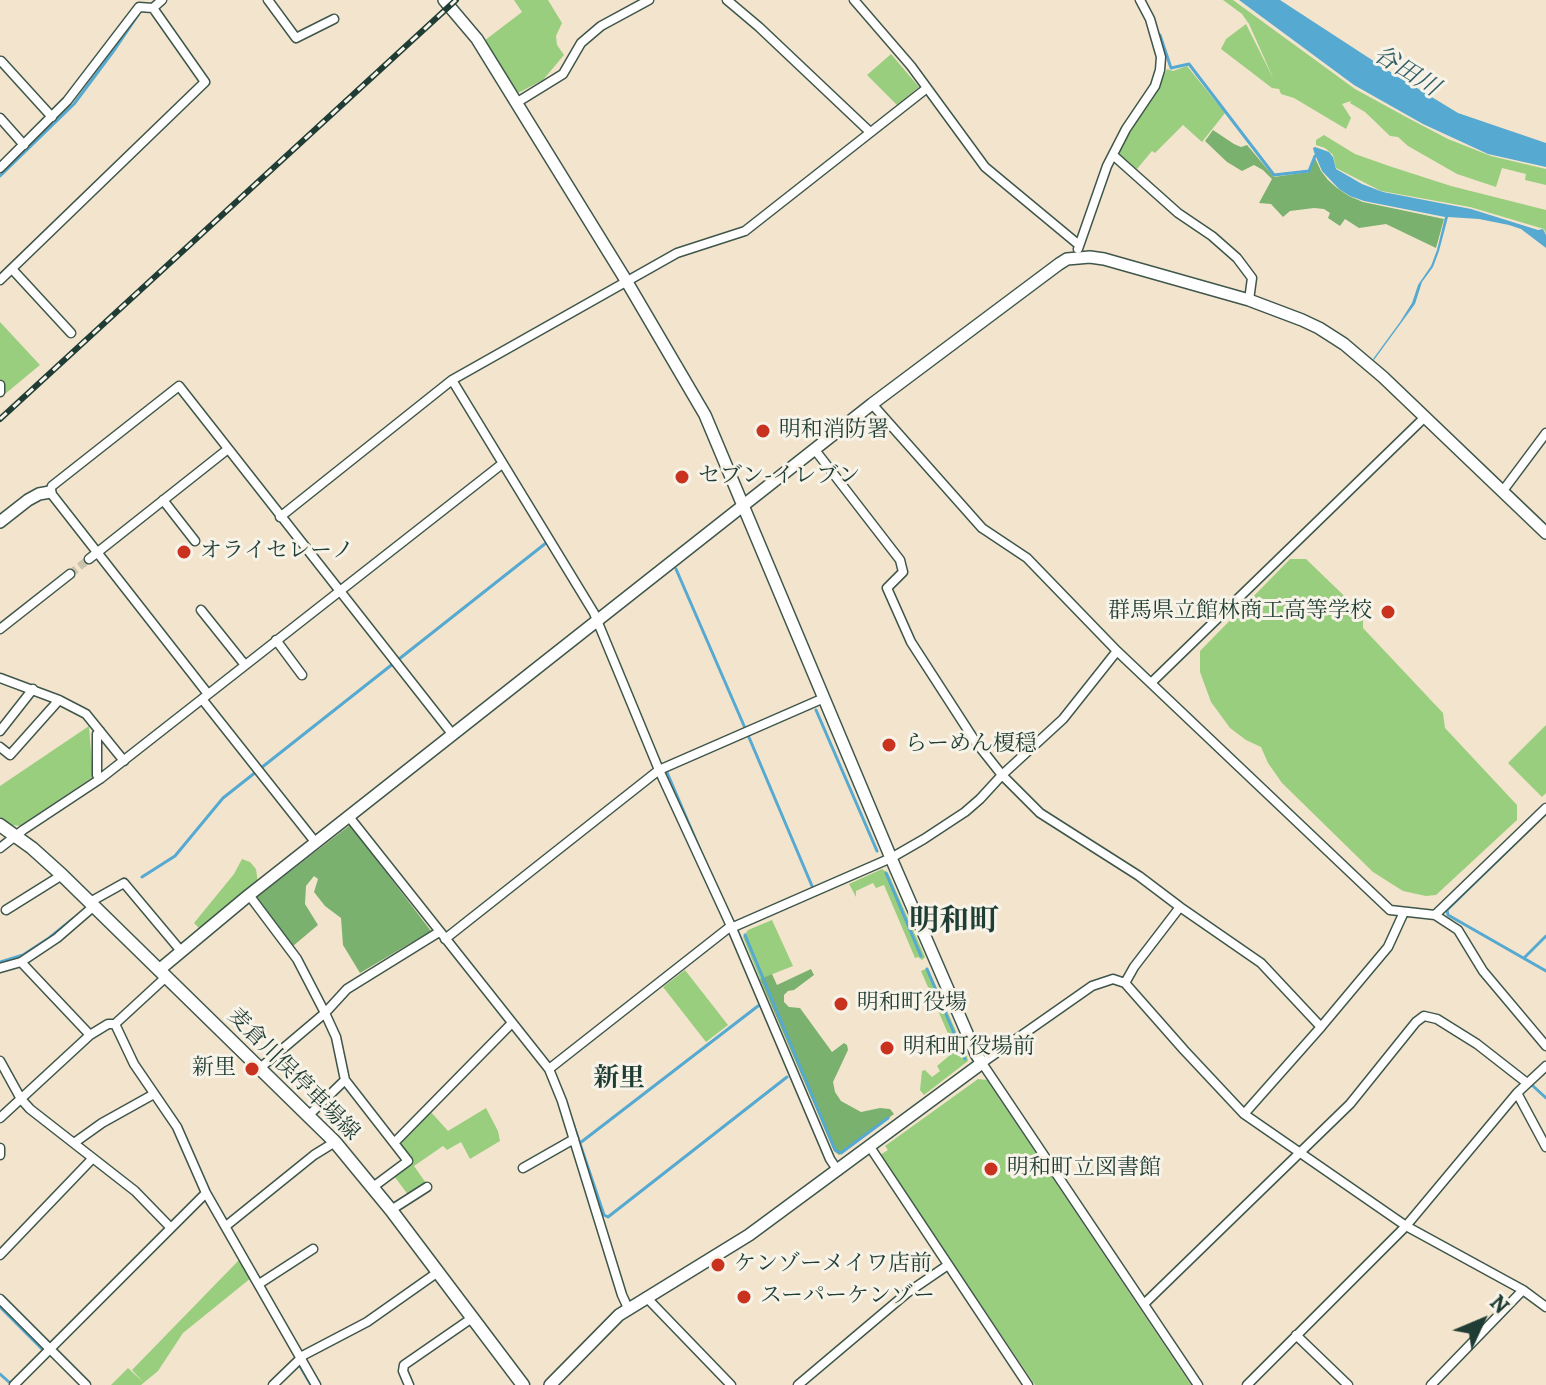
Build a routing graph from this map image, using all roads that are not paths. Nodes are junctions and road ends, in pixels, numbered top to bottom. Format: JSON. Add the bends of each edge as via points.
{"nodes":[{"id":1,"x":131,"y":0,"type":"edge"},
{"id":2,"x":162,"y":0,"type":"edge"},
{"id":3,"x":268,"y":0,"type":"edge"},
{"id":4,"x":444,"y":0,"type":"edge"},
{"id":5,"x":649,"y":0,"type":"edge"},
{"id":6,"x":727,"y":0,"type":"edge"},
{"id":7,"x":854,"y":0,"type":"edge"},
{"id":8,"x":1140,"y":0,"type":"edge"},
{"id":9,"x":139,"y":7,"type":"junction"},
{"id":10,"x":153,"y":8,"type":"junction"},
{"id":11,"x":334,"y":19,"type":"dead end"},
{"id":12,"x":1,"y":61,"type":"edge"},
{"id":13,"x":927,"y":88,"type":"junction"},
{"id":14,"x":516,"y":103,"type":"junction"},
{"id":15,"x":52,"y":117,"type":"junction"},
{"id":16,"x":0,"y":118,"type":"edge"},
{"id":17,"x":870,"y":132,"type":"junction"},
{"id":18,"x":24,"y":145,"type":"junction"},
{"id":19,"x":1113,"y":155,"type":"junction"},
{"id":20,"x":0,"y":168,"type":"edge"},
{"id":21,"x":1077,"y":251,"type":"junction"},
{"id":22,"x":12,"y":269,"type":"junction"},
{"id":23,"x":0,"y":280,"type":"edge"},
{"id":24,"x":627,"y":282,"type":"junction"},
{"id":25,"x":1249,"y":300,"type":"junction"},
{"id":26,"x":71,"y":333,"type":"dead end"},
{"id":27,"x":452,"y":380,"type":"junction"},
{"id":28,"x":0,"y":385,"type":"edge"},
{"id":29,"x":0,"y":392,"type":"edge"},
{"id":30,"x":872,"y":404,"type":"junction"},
{"id":31,"x":1425,"y":417,"type":"junction"},
{"id":32,"x":1546,"y":433,"type":"edge"},
{"id":33,"x":228,"y":449,"type":"junction"},
{"id":34,"x":815,"y":450,"type":"junction"},
{"id":35,"x":502,"y":464,"type":"junction"},
{"id":36,"x":50,"y":492,"type":"junction"},
{"id":37,"x":1502,"y":492,"type":"junction"},
{"id":38,"x":163,"y":500,"type":"junction"},
{"id":39,"x":743,"y":506,"type":"junction"},
{"id":40,"x":280,"y":517,"type":"junction"},
{"id":41,"x":0,"y":522,"type":"edge"},
{"id":42,"x":1546,"y":533,"type":"edge"},
{"id":43,"x":195,"y":541,"type":"dead end"},
{"id":44,"x":98,"y":553,"type":"junction"},
{"id":45,"x":89,"y":559,"type":"tunnel mouth"},
{"id":46,"x":70,"y":574,"type":"tunnel mouth"},
{"id":47,"x":339,"y":591,"type":"junction"},
{"id":48,"x":201,"y":610,"type":"dead end"},
{"id":49,"x":596,"y":622,"type":"junction"},
{"id":50,"x":0,"y":629,"type":"edge"},
{"id":51,"x":276,"y":640,"type":"junction"},
{"id":52,"x":1117,"y":651,"type":"junction"},
{"id":53,"x":245,"y":665,"type":"junction"},
{"id":54,"x":302,"y":675,"type":"dead end"},
{"id":55,"x":0,"y":678,"type":"edge"},
{"id":56,"x":1151,"y":683,"type":"junction"},
{"id":57,"x":33,"y":689,"type":"junction"},
{"id":58,"x":205,"y":696,"type":"junction"},
{"id":59,"x":824,"y":698,"type":"junction"},
{"id":60,"x":59,"y":700,"type":"junction"},
{"id":61,"x":0,"y":731,"type":"edge"},
{"id":62,"x":100,"y":731,"type":"junction"},
{"id":63,"x":453,"y":735,"type":"junction"},
{"id":64,"x":0,"y":747,"type":"edge"},
{"id":65,"x":124,"y":761,"type":"junction"},
{"id":66,"x":659,"y":770,"type":"junction"},
{"id":67,"x":1002,"y":775,"type":"junction"},
{"id":68,"x":100,"y":779,"type":"junction"},
{"id":69,"x":1546,"y":808,"type":"edge"},
{"id":70,"x":350,"y":818,"type":"junction"},
{"id":71,"x":0,"y":825,"type":"edge"},
{"id":72,"x":16,"y":836,"type":"junction"},
{"id":73,"x":316,"y":843,"type":"junction"},
{"id":74,"x":0,"y":848,"type":"edge"},
{"id":75,"x":891,"y":858,"type":"junction"},
{"id":76,"x":62,"y":875,"type":"junction"},
{"id":77,"x":249,"y":895,"type":"junction"},
{"id":78,"x":92,"y":904,"type":"junction"},
{"id":79,"x":1180,"y":907,"type":"junction"},
{"id":80,"x":6,"y":910,"type":"dead end"},
{"id":81,"x":1404,"y":912,"type":"junction"},
{"id":82,"x":1435,"y":915,"type":"junction"},
{"id":83,"x":731,"y":927,"type":"junction"},
{"id":84,"x":442,"y":936,"type":"junction"},
{"id":85,"x":181,"y":951,"type":"junction"},
{"id":86,"x":21,"y":962,"type":"junction"},
{"id":87,"x":0,"y":968,"type":"edge"},
{"id":88,"x":162,"y":974,"type":"junction"},
{"id":89,"x":1125,"y":983,"type":"junction"},
{"id":90,"x":325,"y":1013,"type":"junction"},
{"id":91,"x":512,"y":1023,"type":"junction"},
{"id":92,"x":115,"y":1024,"type":"junction"},
{"id":93,"x":1321,"y":1027,"type":"junction"},
{"id":94,"x":90,"y":1035,"type":"junction"},
{"id":95,"x":1546,"y":1046,"type":"edge"},
{"id":96,"x":0,"y":1061,"type":"edge"},
{"id":97,"x":982,"y":1063,"type":"junction"},
{"id":98,"x":1546,"y":1066,"type":"edge"},
{"id":99,"x":260,"y":1068,"type":"junction"},
{"id":100,"x":549,"y":1069,"type":"junction"},
{"id":101,"x":345,"y":1080,"type":"junction"},
{"id":102,"x":1527,"y":1083,"type":"junction"},
{"id":103,"x":1517,"y":1093,"type":"junction"},
{"id":104,"x":154,"y":1094,"type":"junction"},
{"id":105,"x":21,"y":1099,"type":"junction"},
{"id":106,"x":1244,"y":1114,"type":"junction"},
{"id":107,"x":308,"y":1116,"type":"junction"},
{"id":108,"x":0,"y":1118,"type":"edge"},
{"id":109,"x":574,"y":1139,"type":"junction"},
{"id":110,"x":335,"y":1142,"type":"junction"},
{"id":111,"x":395,"y":1142,"type":"junction"},
{"id":112,"x":74,"y":1143,"type":"junction"},
{"id":113,"x":870,"y":1147,"type":"junction"},
{"id":114,"x":1546,"y":1147,"type":"edge"},
{"id":115,"x":0,"y":1148,"type":"edge"},
{"id":116,"x":1299,"y":1153,"type":"junction"},
{"id":117,"x":0,"y":1155,"type":"edge"},
{"id":118,"x":92,"y":1159,"type":"junction"},
{"id":119,"x":523,"y":1168,"type":"dead end"},
{"id":120,"x":838,"y":1171,"type":"junction"},
{"id":121,"x":373,"y":1187,"type":"junction"},
{"id":122,"x":427,"y":1187,"type":"dead end"},
{"id":123,"x":206,"y":1193,"type":"junction"},
{"id":124,"x":391,"y":1210,"type":"junction"},
{"id":125,"x":226,"y":1226,"type":"junction"},
{"id":126,"x":1406,"y":1226,"type":"junction"},
{"id":127,"x":171,"y":1228,"type":"junction"},
{"id":128,"x":313,"y":1249,"type":"dead end"},
{"id":129,"x":0,"y":1255,"type":"edge"},
{"id":130,"x":948,"y":1265,"type":"junction"},
{"id":131,"x":438,"y":1272,"type":"junction"},
{"id":132,"x":259,"y":1284,"type":"junction"},
{"id":133,"x":1523,"y":1290,"type":"junction"},
{"id":134,"x":646,"y":1297,"type":"junction"},
{"id":135,"x":0,"y":1299,"type":"edge"},
{"id":136,"x":1144,"y":1304,"type":"junction"},
{"id":137,"x":1546,"y":1307,"type":"edge"},
{"id":138,"x":628,"y":1308,"type":"junction"},
{"id":139,"x":472,"y":1318,"type":"junction"},
{"id":140,"x":1296,"y":1335,"type":"junction"},
{"id":141,"x":50,"y":1350,"type":"junction"},
{"id":142,"x":300,"y":1358,"type":"junction"},
{"id":143,"x":14,"y":1385,"type":"edge"},
{"id":144,"x":86,"y":1385,"type":"edge"},
{"id":145,"x":273,"y":1385,"type":"edge"},
{"id":146,"x":316,"y":1385,"type":"edge"},
{"id":147,"x":409,"y":1385,"type":"edge"},
{"id":148,"x":523,"y":1385,"type":"edge"},
{"id":149,"x":550,"y":1385,"type":"edge"},
{"id":150,"x":731,"y":1385,"type":"edge"},
{"id":151,"x":798,"y":1385,"type":"edge"},
{"id":152,"x":1028,"y":1385,"type":"edge"},
{"id":153,"x":1198,"y":1385,"type":"edge"},
{"id":154,"x":1247,"y":1385,"type":"edge"},
{"id":155,"x":1348,"y":1385,"type":"edge"},
{"id":156,"x":1431,"y":1385,"type":"edge"}],
"edges":[{"from":1,"to":9,"type":"street"},
{"from":2,"to":10,"type":"street"},
{"from":3,"to":11,"type":"street","via":[[296,38]]},
{"from":4,"to":14,"type":"street","via":[[477,39]]},
{"from":5,"to":14,"type":"street","via":[[601,26],[581,43],[563,74]]},
{"from":6,"to":17,"type":"street"},
{"from":7,"to":13,"type":"street"},
{"from":8,"to":19,"type":"street","via":[[1161,57],[1160,70]]},
{"from":9,"to":10,"type":"street"},
{"from":9,"to":15,"type":"street"},
{"from":10,"to":22,"type":"street","via":[[205,82]]},
{"from":12,"to":15,"type":"street"},
{"from":13,"to":17,"type":"street"},
{"from":13,"to":21,"type":"street","via":[[985,167]]},
{"from":14,"to":24,"type":"street"},
{"from":15,"to":18,"type":"street"},
{"from":16,"to":18,"type":"street"},
{"from":17,"to":24,"type":"street","via":[[745,231],[677,253]]},
{"from":18,"to":20,"type":"street"},
{"from":19,"to":21,"type":"street"},
{"from":19,"to":25,"type":"street","via":[[1237,258],[1252,278]]},
{"from":21,"to":25,"type":"street"},
{"from":21,"to":30,"type":"street"},
{"from":22,"to":23,"type":"street"},
{"from":22,"to":26,"type":"street"},
{"from":24,"to":27,"type":"street"},
{"from":24,"to":39,"type":"street","via":[[705,415]]},
{"from":25,"to":31,"type":"street","via":[[1332,336]]},
{"from":27,"to":35,"type":"street"},
{"from":27,"to":40,"type":"street"},
{"from":28,"to":29,"type":"street"},
{"from":30,"to":34,"type":"street"},
{"from":30,"to":52,"type":"street","via":[[982,528],[1027,558]]},
{"from":31,"to":37,"type":"street"},
{"from":31,"to":56,"type":"street"},
{"from":32,"to":37,"type":"street"},
{"from":33,"to":36,"type":"street","via":[[179,386]]},
{"from":33,"to":38,"type":"street"},
{"from":33,"to":40,"type":"street"},
{"from":34,"to":39,"type":"street"},
{"from":34,"to":67,"type":"street","via":[[900,560],[903,572],[887,588],[911,642]]},
{"from":35,"to":47,"type":"street"},
{"from":35,"to":49,"type":"street"},
{"from":36,"to":41,"type":"street","via":[[28,500]]},
{"from":36,"to":44,"type":"street"},
{"from":37,"to":42,"type":"street"},
{"from":38,"to":43,"type":"street"},
{"from":38,"to":44,"type":"street"},
{"from":39,"to":49,"type":"street"},
{"from":39,"to":59,"type":"street"},
{"from":40,"to":47,"type":"street"},
{"from":44,"to":45,"type":"street"},
{"from":44,"to":58,"type":"street"},
{"from":46,"to":50,"type":"street"},
{"from":47,"to":51,"type":"street"},
{"from":47,"to":63,"type":"street"},
{"from":48,"to":53,"type":"street"},
{"from":49,"to":63,"type":"street"},
{"from":49,"to":66,"type":"street"},
{"from":51,"to":53,"type":"street"},
{"from":51,"to":54,"type":"street"},
{"from":52,"to":56,"type":"street"},
{"from":52,"to":67,"type":"street","via":[[1063,719]]},
{"from":53,"to":58,"type":"street"},
{"from":55,"to":57,"type":"street"},
{"from":56,"to":81,"type":"street","via":[[1390,910]]},
{"from":57,"to":60,"type":"street"},
{"from":57,"to":61,"type":"street"},
{"from":58,"to":65,"type":"street"},
{"from":58,"to":73,"type":"street"},
{"from":59,"to":66,"type":"street"},
{"from":59,"to":75,"type":"street"},
{"from":60,"to":62,"type":"street","via":[[86,714]]},
{"from":60,"to":64,"type":"street","via":[[10,755]]},
{"from":62,"to":65,"type":"street"},
{"from":62,"to":68,"type":"street"},
{"from":63,"to":70,"type":"street"},
{"from":65,"to":68,"type":"street"},
{"from":66,"to":83,"type":"street"},
{"from":66,"to":84,"type":"street"},
{"from":67,"to":75,"type":"street","via":[[965,812]]},
{"from":67,"to":79,"type":"street","via":[[1040,813]]},
{"from":68,"to":72,"type":"street"},
{"from":69,"to":82,"type":"street"},
{"from":70,"to":73,"type":"street"},
{"from":70,"to":84,"type":"street"},
{"from":71,"to":72,"type":"main road","name":"麦倉川俣停車場線"},
{"from":72,"to":74,"type":"street"},
{"from":72,"to":76,"type":"main road","name":"麦倉川俣停車場線"},
{"from":73,"to":77,"type":"street"},
{"from":75,"to":83,"type":"street"},
{"from":75,"to":97,"type":"street"},
{"from":76,"to":78,"type":"main road","name":"麦倉川俣停車場線"},
{"from":76,"to":80,"type":"street"},
{"from":77,"to":85,"type":"street"},
{"from":77,"to":90,"type":"street","via":[[297,959]]},
{"from":78,"to":85,"type":"street","via":[[124,883]]},
{"from":78,"to":86,"type":"street","via":[[57,938]]},
{"from":78,"to":88,"type":"main road","name":"麦倉川俣停車場線"},
{"from":79,"to":89,"type":"street"},
{"from":79,"to":93,"type":"street","via":[[1261,963]]},
{"from":81,"to":82,"type":"street"},
{"from":81,"to":93,"type":"street","via":[[1388,947]]},
{"from":82,"to":95,"type":"street","via":[[1458,930],[1483,971]]},
{"from":83,"to":100,"type":"street"},
{"from":83,"to":120,"type":"street"},
{"from":84,"to":90,"type":"street","via":[[347,989]]},
{"from":84,"to":91,"type":"street"},
{"from":85,"to":88,"type":"street"},
{"from":86,"to":87,"type":"street"},
{"from":86,"to":94,"type":"street"},
{"from":88,"to":92,"type":"street"},
{"from":88,"to":99,"type":"main road","name":"麦倉川俣停車場線"},
{"from":89,"to":97,"type":"street","via":[[1113,979],[1092,986]]},
{"from":89,"to":106,"type":"street"},
{"from":90,"to":99,"type":"street"},
{"from":90,"to":101,"type":"street"},
{"from":91,"to":100,"type":"street"},
{"from":91,"to":111,"type":"street"},
{"from":92,"to":94,"type":"street"},
{"from":92,"to":104,"type":"street"},
{"from":93,"to":106,"type":"street"},
{"from":94,"to":105,"type":"street"},
{"from":96,"to":105,"type":"street"},
{"from":97,"to":113,"type":"street"},
{"from":97,"to":136,"type":"street"},
{"from":98,"to":102,"type":"street"},
{"from":99,"to":107,"type":"main road","name":"麦倉川俣停車場線"},
{"from":100,"to":109,"type":"street"},
{"from":101,"to":107,"type":"street"},
{"from":101,"to":111,"type":"street"},
{"from":102,"to":103,"type":"street"},
{"from":102,"to":116,"type":"street","via":[[1477,1044],[1424,1016],[1350,1104]]},
{"from":103,"to":114,"type":"street"},
{"from":103,"to":126,"type":"street"},
{"from":104,"to":112,"type":"street"},
{"from":104,"to":123,"type":"street","via":[[177,1127]]},
{"from":105,"to":108,"type":"street"},
{"from":105,"to":112,"type":"street"},
{"from":106,"to":116,"type":"street"},
{"from":107,"to":110,"type":"main road","name":"麦倉川俣停車場線"},
{"from":109,"to":119,"type":"street"},
{"from":109,"to":138,"type":"street"},
{"from":110,"to":121,"type":"main road","name":"麦倉川俣停車場線"},
{"from":110,"to":125,"type":"street"},
{"from":111,"to":121,"type":"street","via":[[408,1161]]},
{"from":112,"to":118,"type":"street"},
{"from":113,"to":120,"type":"street"},
{"from":113,"to":130,"type":"street"},
{"from":115,"to":117,"type":"street"},
{"from":116,"to":126,"type":"street"},
{"from":116,"to":136,"type":"street"},
{"from":118,"to":127,"type":"street","via":[[135,1191]]},
{"from":118,"to":129,"type":"street"},
{"from":120,"to":134,"type":"street","via":[[749,1235]]},
{"from":121,"to":124,"type":"main road","name":"麦倉川俣停車場線"},
{"from":122,"to":124,"type":"street"},
{"from":123,"to":125,"type":"street"},
{"from":123,"to":127,"type":"street"},
{"from":124,"to":131,"type":"main road","name":"麦倉川俣停車場線"},
{"from":125,"to":132,"type":"street"},
{"from":126,"to":133,"type":"street"},
{"from":126,"to":140,"type":"street"},
{"from":127,"to":141,"type":"street"},
{"from":128,"to":132,"type":"street"},
{"from":130,"to":151,"type":"street"},
{"from":130,"to":152,"type":"street"},
{"from":131,"to":139,"type":"main road","name":"麦倉川俣停車場線"},
{"from":131,"to":142,"type":"street","via":[[367,1322]]},
{"from":132,"to":142,"type":"street"},
{"from":133,"to":137,"type":"street"},
{"from":133,"to":156,"type":"street"},
{"from":134,"to":138,"type":"street"},
{"from":134,"to":150,"type":"street"},
{"from":135,"to":141,"type":"street"},
{"from":136,"to":153,"type":"street"},
{"from":138,"to":149,"type":"street"},
{"from":139,"to":147,"type":"street","via":[[404,1365]]},
{"from":139,"to":148,"type":"main road","name":"麦倉川俣停車場線"},
{"from":140,"to":154,"type":"street"},
{"from":140,"to":155,"type":"street"},
{"from":141,"to":143,"type":"street"},
{"from":141,"to":144,"type":"street"},
{"from":142,"to":145,"type":"street"},
{"from":142,"to":146,"type":"street"}]}
